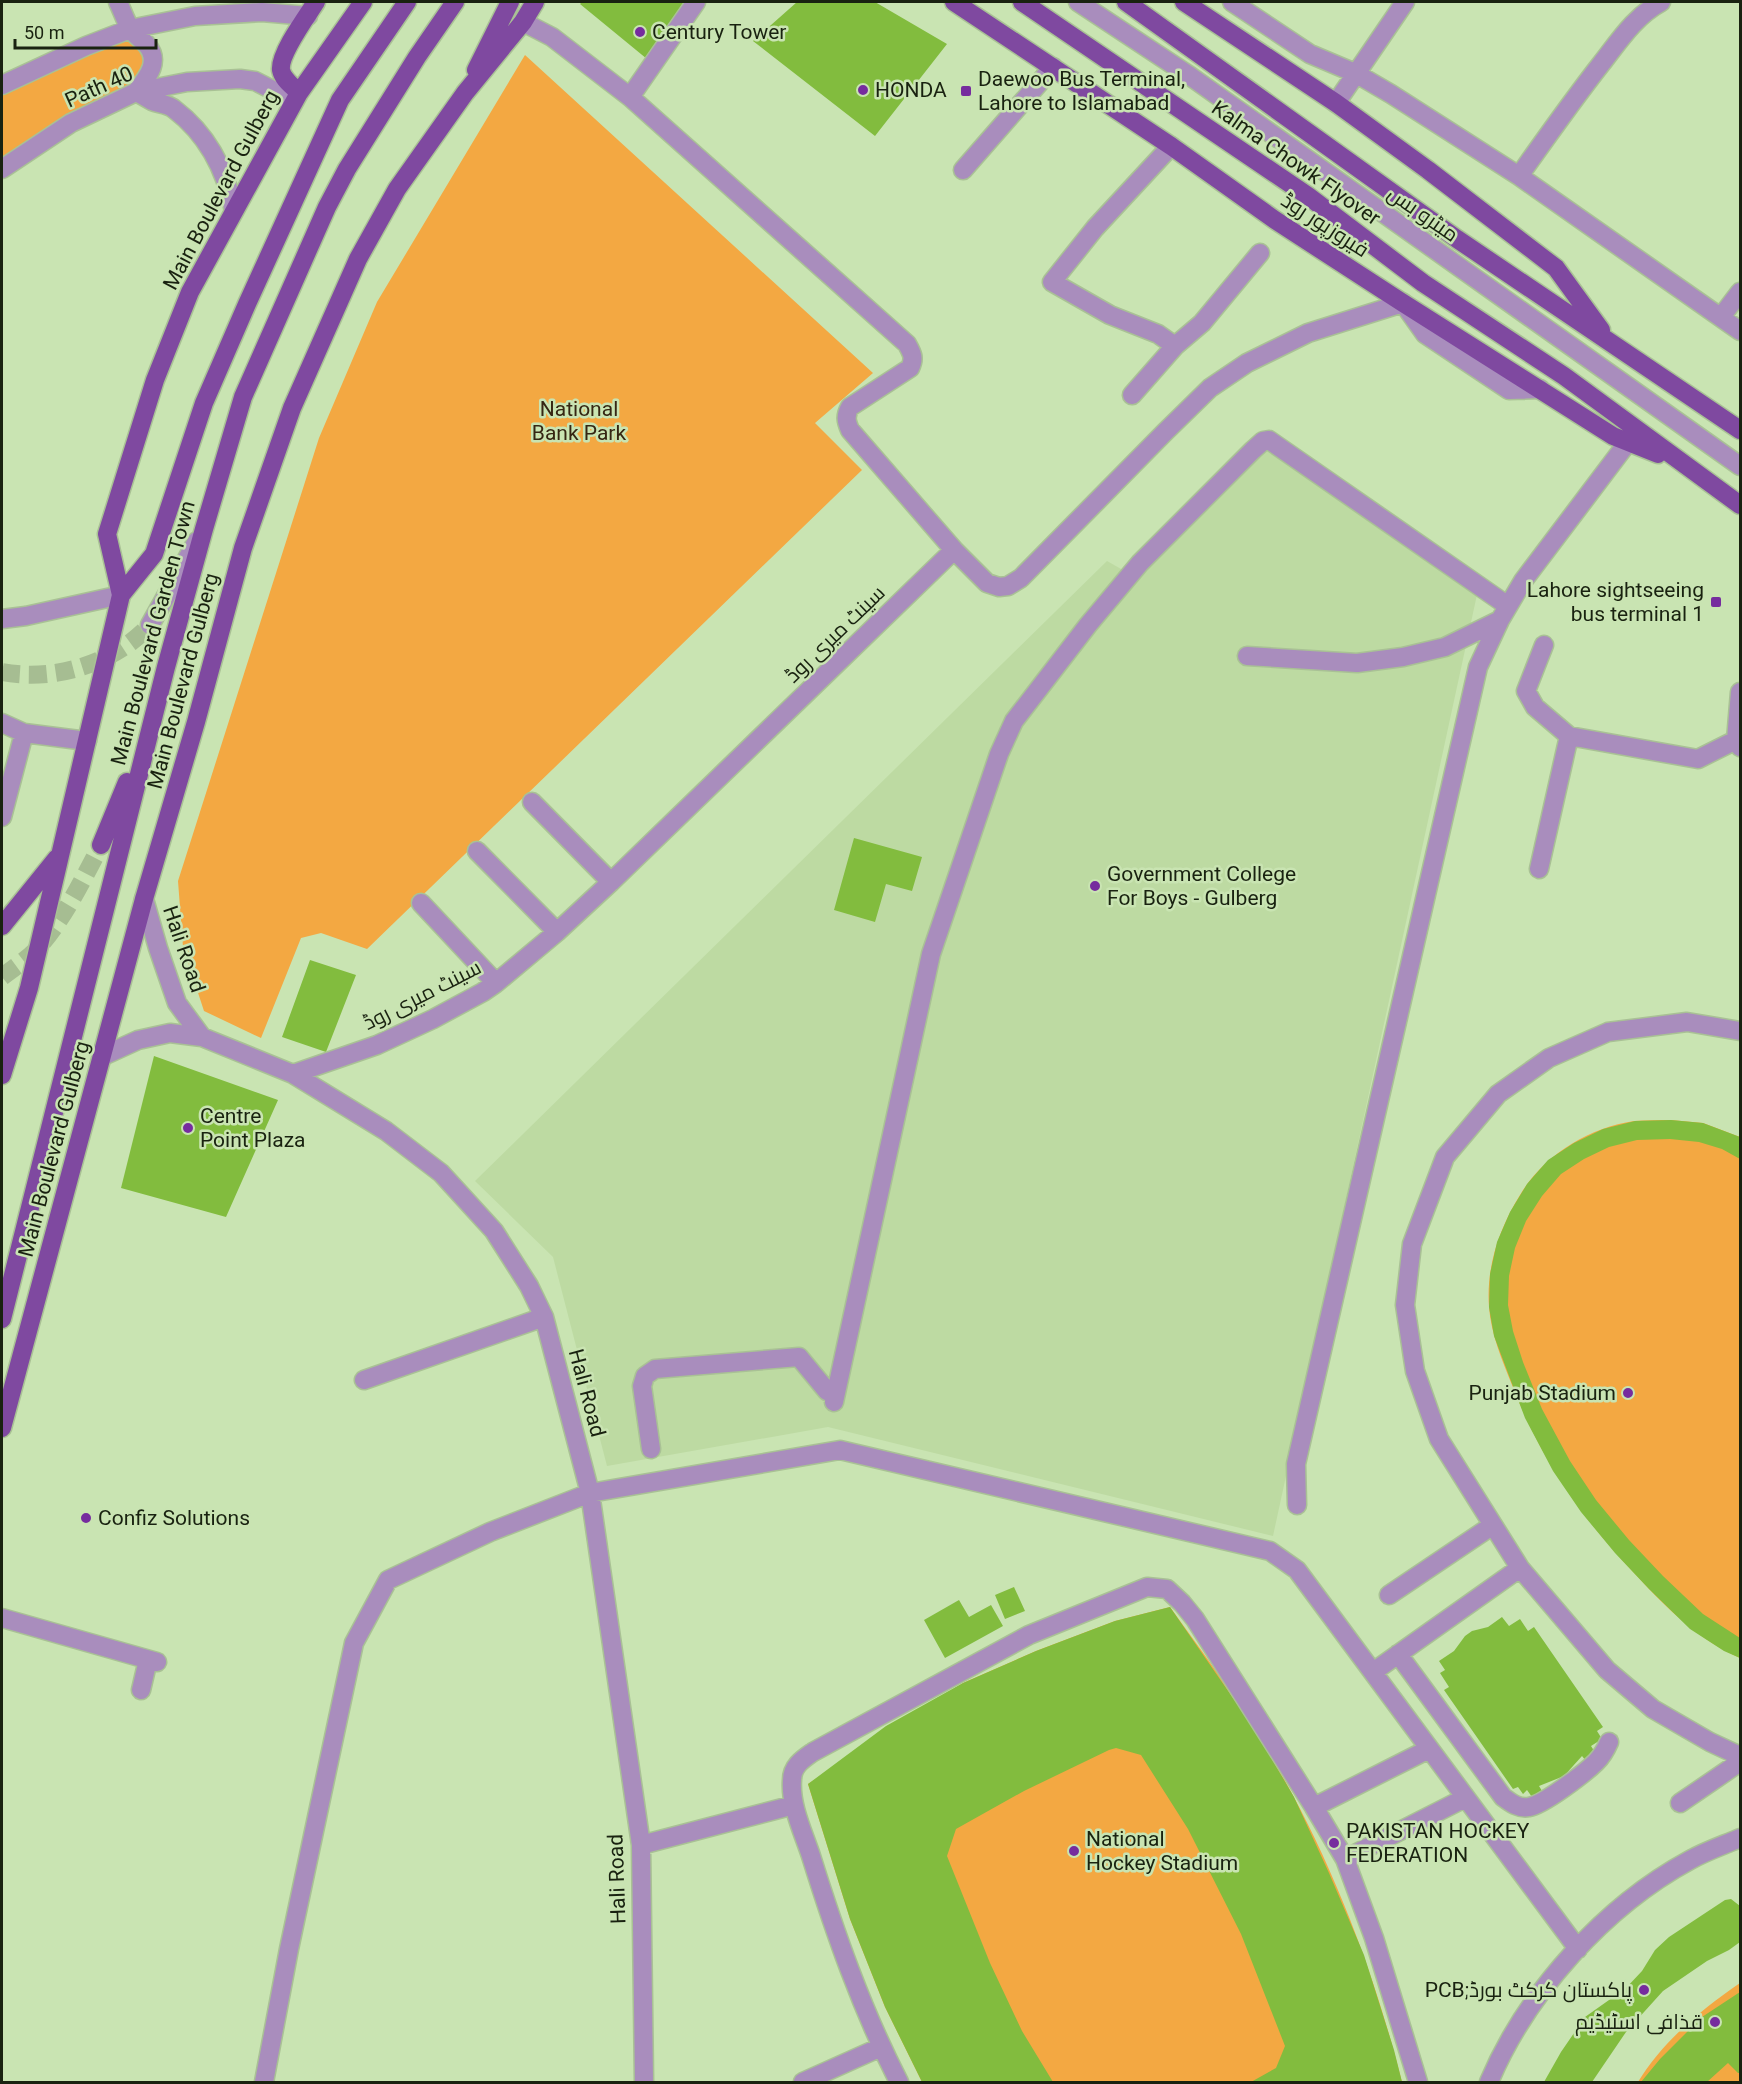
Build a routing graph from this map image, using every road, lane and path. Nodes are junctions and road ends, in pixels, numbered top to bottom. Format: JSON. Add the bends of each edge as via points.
{"nodes":[{"id":1,"x":118,"y":2,"type":"edge"},
{"id":2,"x":363,"y":2,"type":"edge"},
{"id":3,"x":407,"y":2,"type":"edge"},
{"id":4,"x":455,"y":2,"type":"edge"},
{"id":5,"x":510,"y":2,"type":"edge"},
{"id":6,"x":535,"y":2,"type":"edge"},
{"id":7,"x":696,"y":2,"type":"edge"},
{"id":8,"x":954,"y":2,"type":"edge"},
{"id":9,"x":1022,"y":2,"type":"edge"},
{"id":10,"x":1077,"y":2,"type":"edge"},
{"id":11,"x":1126,"y":2,"type":"edge"},
{"id":12,"x":1184,"y":2,"type":"edge"},
{"id":13,"x":1232,"y":2,"type":"edge"},
{"id":14,"x":1405,"y":2,"type":"edge"},
{"id":15,"x":1661,"y":2,"type":"edge"},
{"id":16,"x":312,"y":9,"type":"edge"},
{"id":17,"x":523,"y":22,"type":"junction"},
{"id":18,"x":130,"y":29,"type":"junction"},
{"id":19,"x":1053,"y":67,"type":"junction"},
{"id":20,"x":1355,"y":73,"type":"junction"},
{"id":21,"x":2,"y":86,"type":"edge"},
{"id":22,"x":136,"y":92,"type":"junction"},
{"id":23,"x":465,"y":93,"type":"junction"},
{"id":24,"x":297,"y":97,"type":"junction"},
{"id":25,"x":630,"y":97,"type":"junction"},
{"id":26,"x":1336,"y":103,"type":"junction"},
{"id":27,"x":1172,"y":146,"type":"junction"},
{"id":28,"x":2,"y":169,"type":"edge"},
{"id":29,"x":963,"y":170,"type":"dead end"},
{"id":30,"x":1519,"y":176,"type":"junction"},
{"id":31,"x":234,"y":211,"type":"junction"},
{"id":32,"x":1260,"y":253,"type":"dead end"},
{"id":33,"x":1423,"y":283,"type":"joint"},
{"id":34,"x":1740,"y":292,"type":"edge"},
{"id":35,"x":1404,"y":303,"type":"junction"},
{"id":36,"x":1721,"y":317,"type":"junction"},
{"id":37,"x":1740,"y":332,"type":"edge"},
{"id":38,"x":1607,"y":339,"type":"junction"},
{"id":39,"x":1175,"y":346,"type":"junction"},
{"id":40,"x":1132,"y":394,"type":"dead end"},
{"id":41,"x":1740,"y":430,"type":"edge"},
{"id":42,"x":1628,"y":442,"type":"junction"},
{"id":43,"x":1684,"y":466,"type":"junction"},
{"id":44,"x":1740,"y":466,"type":"edge"},
{"id":45,"x":1740,"y":506,"type":"edge"},
{"id":46,"x":204,"y":529,"type":"junction"},
{"id":47,"x":954,"y":550,"type":"junction"},
{"id":48,"x":121,"y":595,"type":"junction"},
{"id":49,"x":1504,"y":613,"type":"junction"},
{"id":50,"x":2,"y":619,"type":"edge"},
{"id":51,"x":150,"y":625,"type":"tunnel mouth"},
{"id":52,"x":1544,"y":645,"type":"dead end"},
{"id":53,"x":1247,"y":656,"type":"dead end"},
{"id":54,"x":166,"y":667,"type":"junction"},
{"id":55,"x":1740,"y":692,"type":"edge"},
{"id":56,"x":2,"y":723,"type":"edge"},
{"id":57,"x":24,"y":733,"type":"junction"},
{"id":58,"x":1569,"y":736,"type":"junction"},
{"id":59,"x":87,"y":741,"type":"junction"},
{"id":60,"x":1738,"y":743,"type":"edge"},
{"id":61,"x":532,"y":802,"type":"dead end"},
{"id":62,"x":2,"y":817,"type":"edge"},
{"id":63,"x":101,"y":845,"type":"tunnel mouth"},
{"id":64,"x":477,"y":851,"type":"dead end"},
{"id":65,"x":60,"y":853,"type":"junction"},
{"id":66,"x":1539,"y":868,"type":"dead end"},
{"id":67,"x":611,"y":882,"type":"junction"},
{"id":68,"x":144,"y":899,"type":"junction"},
{"id":69,"x":421,"y":903,"type":"dead end"},
{"id":70,"x":2,"y":926,"type":"edge"},
{"id":71,"x":557,"y":932,"type":"junction"},
{"id":72,"x":496,"y":983,"type":"junction"},
{"id":73,"x":1740,"y":1032,"type":"edge"},
{"id":74,"x":202,"y":1036,"type":"junction"},
{"id":75,"x":103,"y":1056,"type":"junction"},
{"id":76,"x":293,"y":1074,"type":"junction"},
{"id":77,"x":2,"y":1075,"type":"edge"},
{"id":78,"x":544,"y":1317,"type":"junction"},
{"id":79,"x":2,"y":1319,"type":"edge"},
{"id":80,"x":364,"y":1380,"type":"dead end"},
{"id":81,"x":2,"y":1428,"type":"edge"},
{"id":82,"x":651,"y":1449,"type":"dead end"},
{"id":83,"x":590,"y":1493,"type":"junction"},
{"id":84,"x":1297,"y":1505,"type":"dead end"},
{"id":85,"x":1492,"y":1525,"type":"junction"},
{"id":86,"x":1520,"y":1568,"type":"junction"},
{"id":87,"x":1389,"y":1595,"type":"dead end"},
{"id":88,"x":2,"y":1618,"type":"edge"},
{"id":89,"x":1398,"y":1654,"type":"junction"},
{"id":90,"x":1373,"y":1672,"type":"junction"},
{"id":91,"x":141,"y":1690,"type":"dead end"},
{"id":92,"x":1610,"y":1742,"type":"dead end"},
{"id":93,"x":1430,"y":1749,"type":"junction"},
{"id":94,"x":1740,"y":1756,"type":"edge"},
{"id":95,"x":1740,"y":1762,"type":"edge"},
{"id":96,"x":1465,"y":1798,"type":"junction"},
{"id":97,"x":1680,"y":1803,"type":"dead end"},
{"id":98,"x":794,"y":1804,"type":"junction"},
{"id":99,"x":1314,"y":1807,"type":"junction"},
{"id":100,"x":1740,"y":1838,"type":"edge"},
{"id":101,"x":641,"y":1845,"type":"junction"},
{"id":102,"x":1345,"y":1859,"type":"junction"},
{"id":103,"x":1578,"y":1949,"type":"junction"},
{"id":104,"x":881,"y":2048,"type":"junction"},
{"id":105,"x":264,"y":2082,"type":"edge"},
{"id":106,"x":644,"y":2082,"type":"edge"},
{"id":107,"x":802,"y":2082,"type":"edge"},
{"id":108,"x":899,"y":2082,"type":"edge"},
{"id":109,"x":1418,"y":2082,"type":"edge"},
{"id":110,"x":1489,"y":2082,"type":"edge"}],
"edges":[{"from":1,"to":18,"type":"street"},
{"from":2,"to":24,"type":"main road","name":"Main Boulevard Gulberg"},
{"from":3,"to":48,"type":"main road","name":"Main Boulevard Garden Town","via":[[340,100],[204,403],[154,554]]},
{"from":4,"to":46,"type":"main road","name":"Main Boulevard Garden Town","via":[[370,130],[327,207],[243,397]]},
{"from":5,"to":23,"type":"main road"},
{"from":6,"to":17,"type":"main road","name":"Main Boulevard Gulberg"},
{"from":7,"to":25,"type":"street"},
{"from":8,"to":19,"type":"main road","name":"فیروزپور روڈ"},
{"from":9,"to":33,"type":"main road","name":"Kalma Chowk Flyover","via":[[1308,196]]},
{"from":10,"to":44,"type":"street","name":"میٹرو بس","via":[[1199,83]]},
{"from":11,"to":38,"type":"main road","name":"Kalma Chowk Flyover","via":[[1457,239]]},
{"from":12,"to":26,"type":"main road"},
{"from":13,"to":20,"type":"street","via":[[1310,54]]},
{"from":14,"to":20,"type":"street"},
{"from":15,"to":30,"type":"street","via":[[1630,26]]},
{"from":16,"to":18,"type":"street","name":"Path 40","via":[[195,16]]},
{"from":16,"to":24,"type":"main road","via":[[284,54],[280,68]]},
{"from":17,"to":23,"type":"main road","name":"Main Boulevard Gulberg"},
{"from":17,"to":25,"type":"street","via":[[552,37]]},
{"from":18,"to":21,"type":"street","name":"Path 40"},
{"from":18,"to":22,"type":"street","via":[[152,54],[149,77]]},
{"from":19,"to":27,"type":"main road","name":"فیروزپور روڈ"},
{"from":19,"to":29,"type":"street"},
{"from":20,"to":26,"type":"street"},
{"from":20,"to":30,"type":"street"},
{"from":22,"to":24,"type":"street","name":"Path 40","via":[[187,82],[240,79]]},
{"from":22,"to":28,"type":"street","name":"Path 40","via":[[71,123]]},
{"from":22,"to":31,"type":"street","via":[[172,107],[212,149],[230,188]]},
{"from":23,"to":68,"type":"main road","name":"Main Boulevard Gulberg","via":[[397,189],[358,259],[292,408],[243,548]]},
{"from":24,"to":31,"type":"main road","name":"Main Boulevard Gulberg"},
{"from":25,"to":47,"type":"street","via":[[907,344],[914,360],[910,368],[850,407],[846,422]]},
{"from":26,"to":38,"type":"main road","via":[[1556,268]]},
{"from":27,"to":35,"type":"main road","name":"فیروزپور روڈ","via":[[1275,220]]},
{"from":27,"to":39,"type":"street","via":[[1095,228],[1052,282]]},
{"from":30,"to":36,"type":"street"},
{"from":31,"to":48,"type":"main road","name":"Main Boulevard Gulberg","via":[[190,292],[155,380],[107,534]]},
{"from":32,"to":39,"type":"street","via":[[1202,323]]},
{"from":33,"to":43,"type":"main road","name":"فیروزپور روڈ","via":[[1564,376]]},
{"from":34,"to":36,"type":"street"},
{"from":35,"to":42,"type":"main road","name":"فیروزپور روڈ"},
{"from":35,"to":47,"type":"street","via":[[1308,333],[1247,363],[1210,388],[1021,578],[1008,586],[987,583]]},
{"from":36,"to":37,"type":"street"},
{"from":38,"to":41,"type":"main road"},
{"from":39,"to":40,"type":"street"},
{"from":42,"to":43,"type":"main road","name":"فیروزپور روڈ"},
{"from":42,"to":49,"type":"street","via":[[1523,581]]},
{"from":43,"to":45,"type":"main road","name":"فیروزپور روڈ"},
{"from":46,"to":51,"type":"street"},
{"from":46,"to":54,"type":"main road","name":"Main Boulevard Garden Town"},
{"from":47,"to":67,"type":"street","name":"سینٹ میری روڈ"},
{"from":48,"to":50,"type":"street"},
{"from":48,"to":59,"type":"main road","name":"Main Boulevard Gulberg"},
{"from":49,"to":53,"type":"street","via":[[1445,647],[1392,659],[1357,663]]},
{"from":49,"to":82,"type":"street","via":[[1269,440],[1253,450],[1140,563],[1088,625],[1014,721],[999,754],[932,954],[834,1398],[799,1357],[655,1369],[645,1376],[642,1386]]},
{"from":49,"to":84,"type":"street","via":[[1478,667],[1296,1464]]},
{"from":52,"to":58,"type":"street","via":[[1526,691],[1535,707]]},
{"from":54,"to":63,"type":"main road"},
{"from":54,"to":79,"type":"main road","name":"Main Boulevard Garden Town"},
{"from":55,"to":60,"type":"street"},
{"from":56,"to":57,"type":"street"},
{"from":57,"to":59,"type":"street"},
{"from":57,"to":62,"type":"street"},
{"from":58,"to":60,"type":"street","via":[[1698,759]]},
{"from":58,"to":66,"type":"street"},
{"from":59,"to":65,"type":"main road","name":"Main Boulevard Gulberg"},
{"from":61,"to":67,"type":"street"},
{"from":64,"to":71,"type":"street"},
{"from":65,"to":70,"type":"main road"},
{"from":65,"to":77,"type":"main road","name":"Main Boulevard Gulberg","via":[[29,988]]},
{"from":67,"to":71,"type":"street","name":"سینٹ میری روڈ"},
{"from":68,"to":74,"type":"street","name":"Hali Road","via":[[177,1003]]},
{"from":68,"to":75,"type":"main road","name":"Main Boulevard Gulberg"},
{"from":69,"to":72,"type":"street"},
{"from":71,"to":72,"type":"street","name":"سینٹ میری روڈ"},
{"from":72,"to":76,"type":"street","name":"سینٹ میری روڈ","via":[[377,1045]]},
{"from":73,"to":85,"type":"street","via":[[1687,1022],[1608,1032],[1549,1058],[1498,1094],[1445,1157],[1412,1244],[1405,1305],[1415,1371],[1439,1439]]},
{"from":74,"to":75,"type":"street","via":[[170,1032],[138,1040]]},
{"from":74,"to":76,"type":"street","name":"Hali Road"},
{"from":75,"to":81,"type":"main road","name":"Main Boulevard Gulberg"},
{"from":76,"to":78,"type":"street","name":"Hali Road","via":[[386,1131],[441,1173],[494,1231]]},
{"from":78,"to":80,"type":"street"},
{"from":78,"to":83,"type":"street","name":"Hali Road"},
{"from":83,"to":90,"type":"street","via":[[840,1450],[1270,1551],[1297,1570]]},
{"from":83,"to":101,"type":"street","name":"Hali Road"},
{"from":83,"to":105,"type":"street","via":[[490,1532],[388,1580],[354,1643]]},
{"from":85,"to":86,"type":"street"},
{"from":85,"to":87,"type":"street"},
{"from":86,"to":89,"type":"street"},
{"from":86,"to":94,"type":"street","via":[[1615,1677],[1653,1709]]},
{"from":88,"to":91,"type":"street","via":[[152,1661]]},
{"from":89,"to":90,"type":"street"},
{"from":89,"to":92,"type":"street","via":[[1512,1804],[1529,1807],[1545,1800],[1595,1763]]},
{"from":90,"to":93,"type":"street"},
{"from":93,"to":96,"type":"street"},
{"from":93,"to":99,"type":"street"},
{"from":95,"to":97,"type":"street"},
{"from":96,"to":102,"type":"street"},
{"from":96,"to":103,"type":"street"},
{"from":98,"to":99,"type":"street","via":[[792,1779],[798,1763],[813,1752],[1029,1635],[1147,1587],[1167,1589],[1195,1619]]},
{"from":98,"to":101,"type":"street"},
{"from":98,"to":104,"type":"street","via":[[832,1922]]},
{"from":99,"to":102,"type":"street"},
{"from":100,"to":103,"type":"street","via":[[1661,1877]]},
{"from":101,"to":106,"type":"street","name":"Hali Road"},
{"from":102,"to":109,"type":"street"},
{"from":103,"to":110,"type":"street","via":[[1518,2025]]},
{"from":104,"to":107,"type":"street"},
{"from":104,"to":108,"type":"street"}]}
